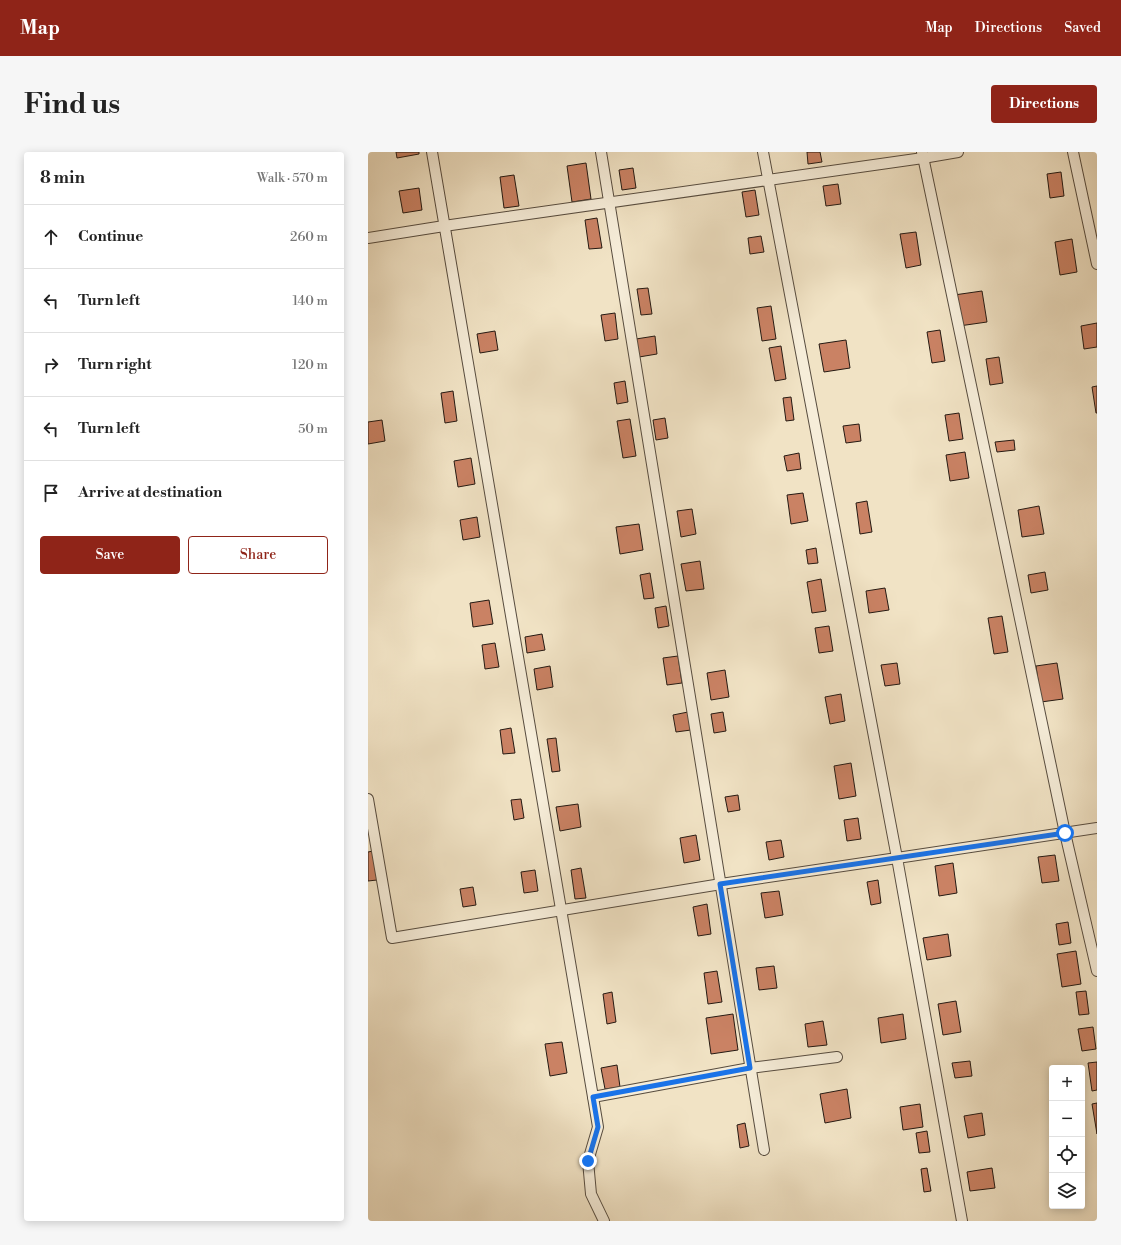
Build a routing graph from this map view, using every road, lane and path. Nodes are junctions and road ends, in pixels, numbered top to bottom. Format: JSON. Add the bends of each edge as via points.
{"nodes":[{"id":1,"x":432,"y":152,"type":"edge"},
{"id":2,"x":602,"y":152,"type":"edge"},
{"id":3,"x":763,"y":152,"type":"edge"},
{"id":4,"x":958,"y":152,"type":"edge"},
{"id":5,"x":1073,"y":152,"type":"edge"},
{"id":6,"x":923,"y":155,"type":"edge"},
{"id":7,"x":768,"y":180,"type":"junction"},
{"id":8,"x":610,"y":202,"type":"junction"},
{"id":9,"x":444,"y":226,"type":"junction"},
{"id":10,"x":368,"y":238,"type":"edge"},
{"id":11,"x":1097,"y":264,"type":"edge"},
{"id":12,"x":368,"y":799,"type":"edge"},
{"id":13,"x":1097,"y":828,"type":"edge"},
{"id":14,"x":1065,"y":833,"type":"junction"},
{"id":15,"x":897,"y":858,"type":"junction"},
{"id":16,"x":720,"y":884,"type":"junction"},
{"id":17,"x":562,"y":910,"type":"junction"},
{"id":18,"x":1097,"y":971,"type":"edge"},
{"id":19,"x":837,"y":1057,"type":"dead end"},
{"id":20,"x":750,"y":1068,"type":"junction"},
{"id":21,"x":593,"y":1097,"type":"junction"},
{"id":22,"x":764,"y":1150,"type":"dead end"},
{"id":23,"x":604,"y":1221,"type":"edge"},
{"id":24,"x":962,"y":1221,"type":"edge"}],
"edges":[{"from":1,"to":9,"type":"street"},
{"from":2,"to":8,"type":"street"},
{"from":3,"to":7,"type":"street"},
{"from":4,"to":6,"type":"street"},
{"from":5,"to":11,"type":"street"},
{"from":6,"to":7,"type":"street"},
{"from":6,"to":14,"type":"street"},
{"from":7,"to":8,"type":"street"},
{"from":7,"to":15,"type":"street"},
{"from":8,"to":9,"type":"street"},
{"from":8,"to":16,"type":"street"},
{"from":9,"to":10,"type":"street"},
{"from":9,"to":17,"type":"street"},
{"from":12,"to":17,"type":"street","via":[[392,938]]},
{"from":13,"to":14,"type":"street"},
{"from":14,"to":15,"type":"street"},
{"from":14,"to":18,"type":"street"},
{"from":15,"to":16,"type":"street"},
{"from":15,"to":24,"type":"street"},
{"from":16,"to":17,"type":"street"},
{"from":16,"to":20,"type":"street"},
{"from":17,"to":21,"type":"street"},
{"from":19,"to":20,"type":"street"},
{"from":20,"to":21,"type":"street"},
{"from":20,"to":22,"type":"street"},
{"from":21,"to":23,"type":"street","via":[[598,1127],[588,1161],[591,1194]]}]}
